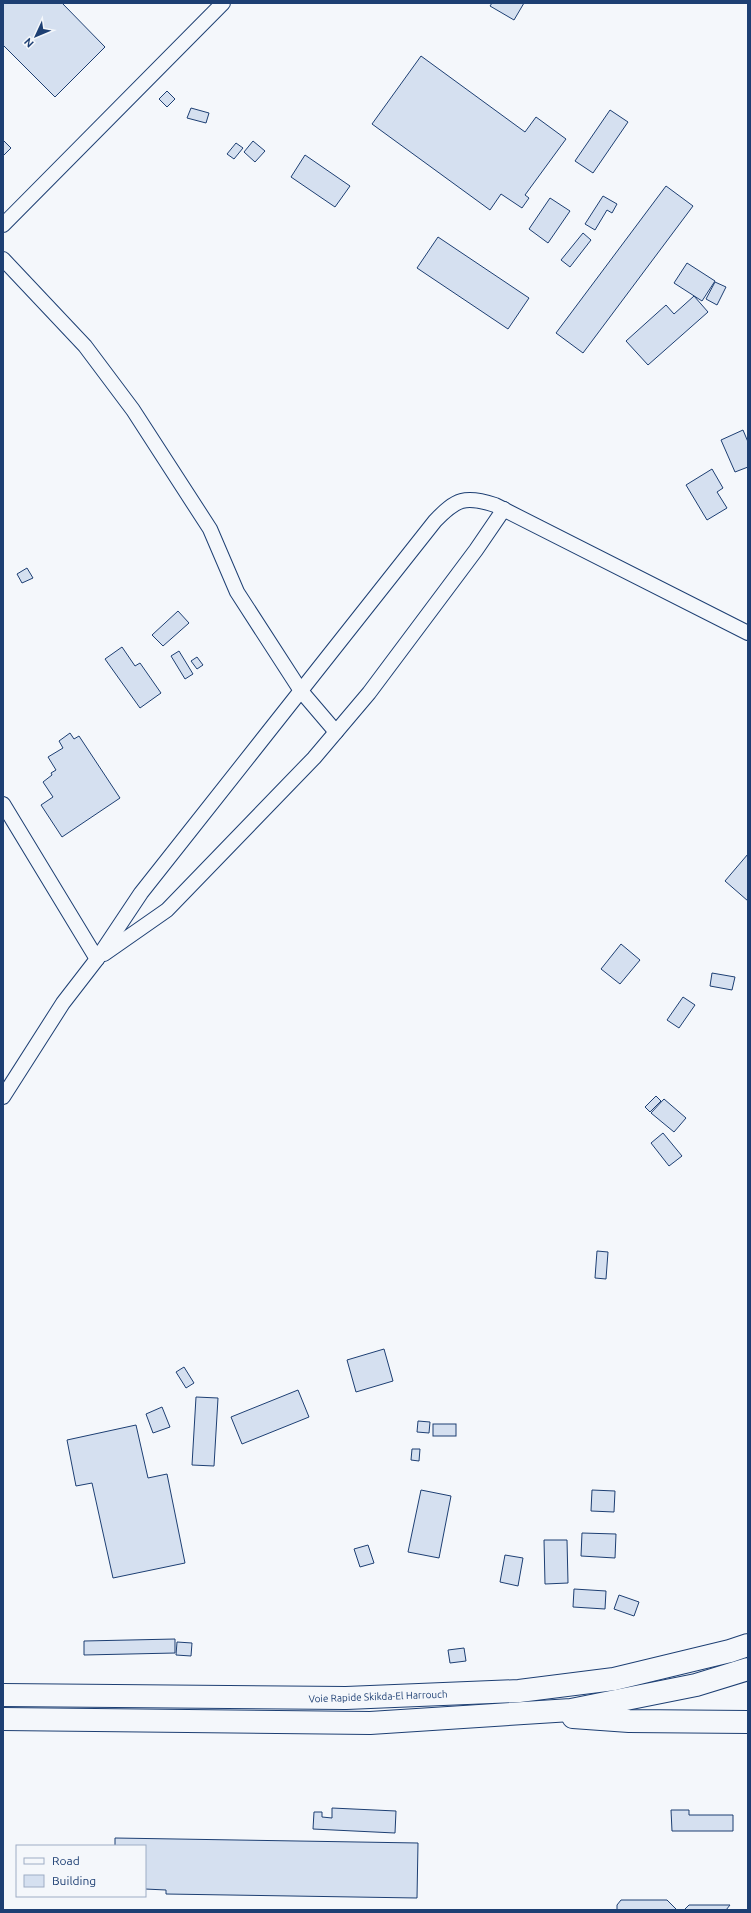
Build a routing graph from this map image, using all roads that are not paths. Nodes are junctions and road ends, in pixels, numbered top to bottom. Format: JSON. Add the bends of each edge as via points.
{"nodes":[{"id":1,"x":223,"y":3,"type":"edge"},
{"id":2,"x":3,"y":225,"type":"edge"},
{"id":3,"x":3,"y":259,"type":"edge"},
{"id":4,"x":504,"y":509,"type":"junction"},
{"id":5,"x":748,"y":633,"type":"edge"},
{"id":6,"x":301,"y":691,"type":"junction"},
{"id":7,"x":336,"y":732,"type":"junction"},
{"id":8,"x":3,"y":804,"type":"edge"},
{"id":9,"x":97,"y":959,"type":"junction"},
{"id":10,"x":3,"y":1096,"type":"edge"},
{"id":11,"x":748,"y":1645,"type":"edge"},
{"id":12,"x":748,"y":1669,"type":"edge"},
{"id":13,"x":3,"y":1695,"type":"edge"},
{"id":14,"x":518,"y":1713,"type":"junction"},
{"id":15,"x":3,"y":1719,"type":"edge"},
{"id":16,"x":748,"y":1722,"type":"edge"}],
"edges":[{"from":1,"to":2,"type":"street"},
{"from":3,"to":6,"type":"street","via":[[85,346],[133,410],[210,529],[237,592]]},
{"from":4,"to":5,"type":"street"},
{"from":4,"to":6,"type":"street","via":[[476,499],[450,505]]},
{"from":4,"to":7,"type":"street","via":[[374,686]]},
{"from":6,"to":7,"type":"street"},
{"from":6,"to":9,"type":"street","via":[[141,893]]},
{"from":7,"to":9,"type":"street","via":[[167,910]]},
{"from":8,"to":9,"type":"street"},
{"from":9,"to":10,"type":"street","via":[[63,1003]]},
{"from":11,"to":13,"type":"highway","name":"Voie Rapide Skikda-El Harrouch","via":[[614,1679],[519,1690],[346,1698]]},
{"from":12,"to":14,"type":"highway","via":[[696,1685],[570,1710]]},
{"from":14,"to":15,"type":"highway","via":[[370,1723]]},
{"from":14,"to":16,"type":"highway","via":[[629,1721]]}]}
